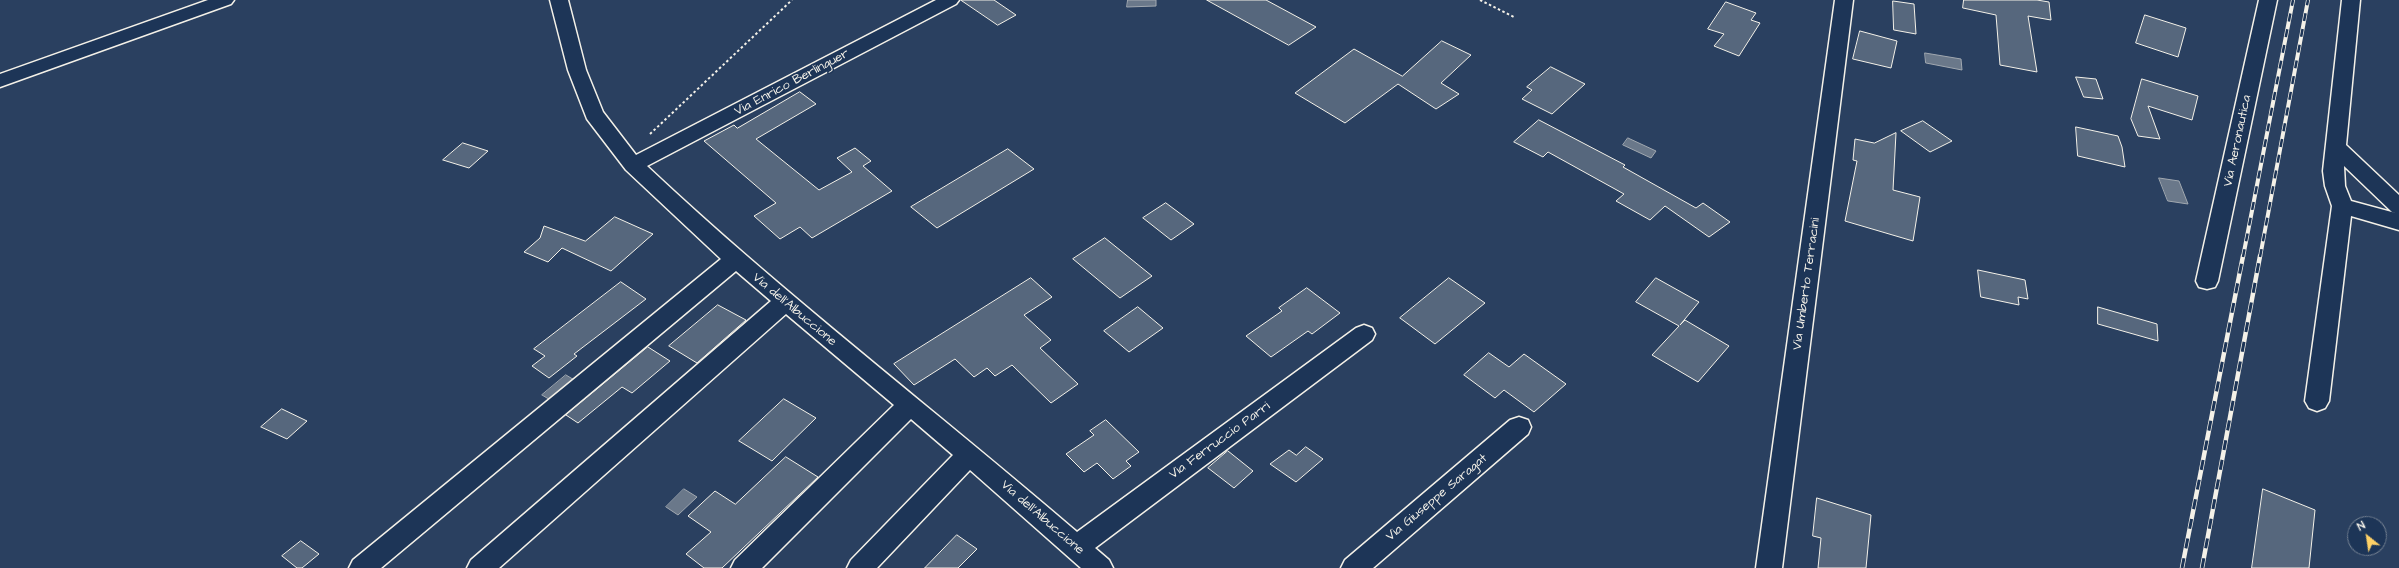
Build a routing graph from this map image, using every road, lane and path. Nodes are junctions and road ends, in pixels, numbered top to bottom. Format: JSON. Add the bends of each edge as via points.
{"nodes":[{"id":1,"x":225,"y":0,"type":"edge"},
{"id":2,"x":559,"y":0,"type":"edge"},
{"id":3,"x":792,"y":0,"type":"edge"},
{"id":4,"x":950,"y":0,"type":"edge"},
{"id":5,"x":1480,"y":0,"type":"edge"},
{"id":6,"x":1844,"y":0,"type":"edge"},
{"id":7,"x":2268,"y":0,"type":"edge"},
{"id":8,"x":2350,"y":0,"type":"edge"},
{"id":9,"x":1514,"y":17,"type":"dead end"},
{"id":10,"x":0,"y":81,"type":"edge"},
{"id":11,"x":2336,"y":147,"type":"junction"},
{"id":12,"x":630,"y":161,"type":"junction"},
{"id":13,"x":2342,"y":206,"type":"junction"},
{"id":14,"x":2399,"y":208,"type":"edge"},
{"id":15,"x":2399,"y":222,"type":"edge"},
{"id":16,"x":736,"y":260,"type":"junction"},
{"id":17,"x":2207,"y":281,"type":"dead end"},
{"id":18,"x":785,"y":302,"type":"junction"},
{"id":19,"x":1364,"y":334,"type":"dead end"},
{"id":20,"x":2317,"y":402,"type":"dead end"},
{"id":21,"x":910,"y":405,"type":"junction"},
{"id":22,"x":1519,"y":427,"type":"dead end"},
{"id":23,"x":969,"y":454,"type":"junction"},
{"id":24,"x":1076,"y":548,"type":"junction"},
{"id":25,"x":362,"y":568,"type":"edge"},
{"id":26,"x":480,"y":568,"type":"edge"},
{"id":27,"x":744,"y":568,"type":"edge"},
{"id":28,"x":860,"y":568,"type":"edge"},
{"id":29,"x":1100,"y":568,"type":"edge"},
{"id":30,"x":1354,"y":568,"type":"edge"},
{"id":31,"x":1769,"y":568,"type":"edge"}],
"edges":[{"from":1,"to":10,"type":"street"},
{"from":2,"to":12,"type":"street","name":"Via dell'Albuccione","via":[[573,56],[594,114]]},
{"from":3,"to":12,"type":"path"},
{"from":4,"to":12,"type":"street","name":"Via Enrico Berlinguer"},
{"from":5,"to":9,"type":"path"},
{"from":6,"to":31,"type":"street","name":"Via Umberto Terracini"},
{"from":7,"to":17,"type":"street","name":"Via Aeronautica"},
{"from":8,"to":11,"type":"street"},
{"from":11,"to":13,"type":"street","via":[[2333,179]]},
{"from":11,"to":14,"type":"street"},
{"from":12,"to":16,"type":"street","name":"Via dell'Albuccione"},
{"from":13,"to":15,"type":"street"},
{"from":13,"to":20,"type":"street"},
{"from":16,"to":18,"type":"street","name":"Via dell'Albuccione"},
{"from":16,"to":25,"type":"street"},
{"from":18,"to":21,"type":"street","name":"Via dell'Albuccione"},
{"from":18,"to":26,"type":"street"},
{"from":19,"to":24,"type":"street","name":"Via Ferruccio Parri"},
{"from":21,"to":23,"type":"street","name":"Via dell'Albuccione"},
{"from":21,"to":27,"type":"street"},
{"from":22,"to":30,"type":"street","name":"Via Giuseppe Saragat"},
{"from":23,"to":24,"type":"street","name":"Via dell'Albuccione"},
{"from":23,"to":28,"type":"street"},
{"from":24,"to":29,"type":"street","name":"Via dell'Albuccione"}]}
